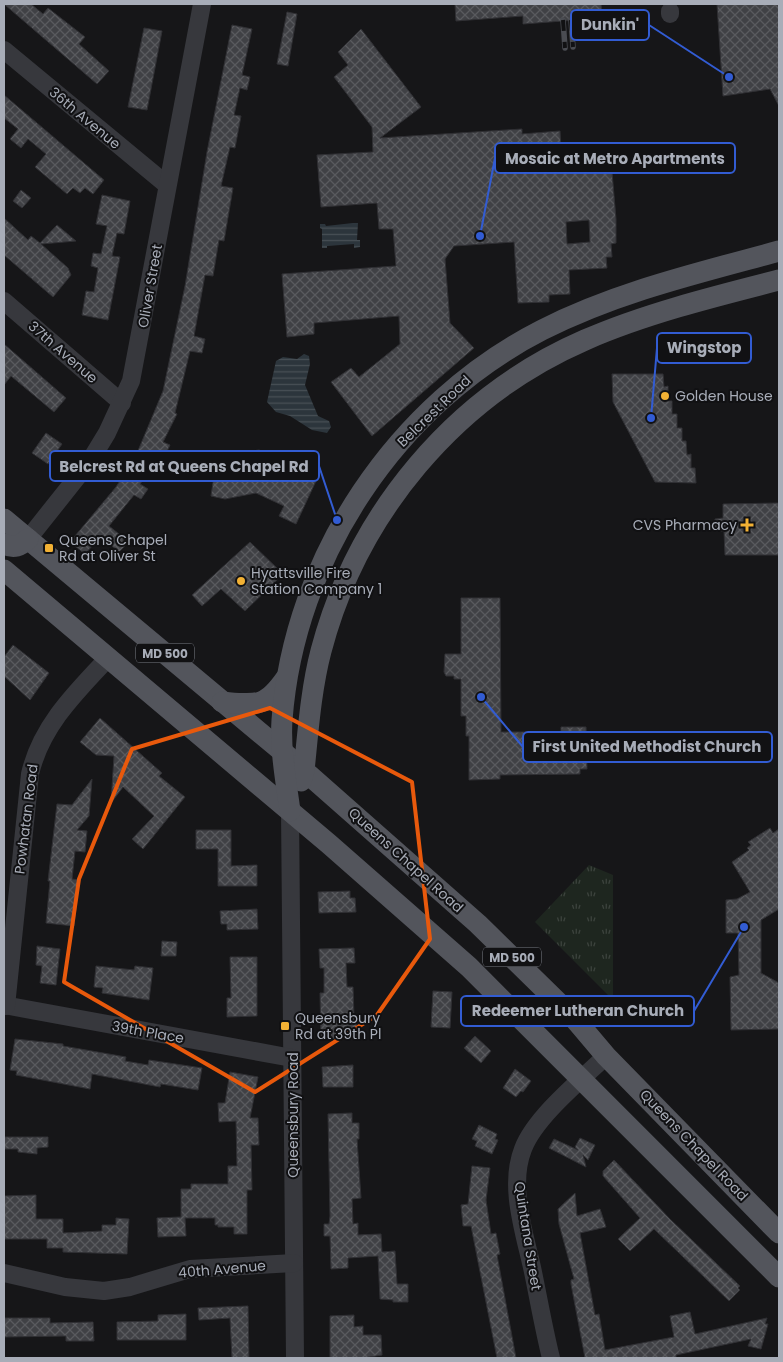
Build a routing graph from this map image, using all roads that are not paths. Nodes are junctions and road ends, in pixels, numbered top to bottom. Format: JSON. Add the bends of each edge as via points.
{"nodes":[{"id":1,"x":202,"y":4,"type":"edge"},
{"id":2,"x":4,"y":50,"type":"edge"},
{"id":3,"x":167,"y":185,"type":"junction"},
{"id":4,"x":779,"y":251,"type":"edge"},
{"id":5,"x":779,"y":280,"type":"edge"},
{"id":6,"x":4,"y":301,"type":"edge"},
{"id":7,"x":122,"y":403,"type":"junction"},
{"id":8,"x":4,"y":519,"type":"edge"},
{"id":9,"x":28,"y":539,"type":"junction"},
{"id":10,"x":4,"y":544,"type":"edge"},
{"id":11,"x":362,"y":546,"type":"junction"},
{"id":12,"x":320,"y":568,"type":"junction"},
{"id":13,"x":4,"y":570,"type":"edge"},
{"id":14,"x":109,"y":658,"type":"junction"},
{"id":15,"x":286,"y":678,"type":"junction"},
{"id":16,"x":222,"y":702,"type":"junction"},
{"id":17,"x":283,"y":752,"type":"junction"},
{"id":18,"x":304,"y":771,"type":"junction"},
{"id":19,"x":290,"y":811,"type":"junction"},
{"id":20,"x":5,"y":1006,"type":"edge"},
{"id":21,"x":606,"y":1056,"type":"junction"},
{"id":22,"x":292,"y":1058,"type":"junction"},
{"id":23,"x":581,"y":1080,"type":"junction"},
{"id":24,"x":726,"y":1178,"type":"junction"},
{"id":25,"x":779,"y":1226,"type":"edge"},
{"id":26,"x":779,"y":1233,"type":"edge"},
{"id":27,"x":294,"y":1263,"type":"junction"},
{"id":28,"x":772,"y":1270,"type":"edge"},
{"id":29,"x":4,"y":1273,"type":"edge"},
{"id":30,"x":779,"y":1283,"type":"edge"},
{"id":31,"x":295,"y":1358,"type":"edge"},
{"id":32,"x":551,"y":1358,"type":"edge"}],
"edges":[{"from":1,"to":3,"type":"street","name":"Oliver Street"},
{"from":2,"to":3,"type":"street","name":"36th Avenue"},
{"from":3,"to":7,"type":"street","name":"Oliver Street","via":[[136,361]]},
{"from":4,"to":12,"type":"main road","name":"Belcrest Road","via":[[624,294],[542,330],[494,358],[459,384],[389,456],[354,503]]},
{"from":5,"to":11,"type":"main road","name":"Belcrest Road","via":[[625,324],[584,340],[499,389],[441,438],[408,475]]},
{"from":6,"to":7,"type":"street","name":"37th Avenue"},
{"from":7,"to":9,"type":"street","name":"Oliver Street","via":[[90,460]]},
{"from":8,"to":9,"type":"main road","name":"Queens Chapel Road","number":"MD 500"},
{"from":9,"to":10,"type":"main road","via":[[21,546]]},
{"from":9,"to":16,"type":"main road","name":"Queens Chapel Road","number":"MD 500"},
{"from":11,"to":12,"type":"main road","via":[[341,565]]},
{"from":11,"to":18,"type":"main road","name":"Belcrest Road","via":[[337,600],[320,653]]},
{"from":12,"to":15,"type":"main road","name":"Belcrest Road","via":[[305,602]]},
{"from":13,"to":14,"type":"main road","number":"MD 500"},
{"from":14,"to":19,"type":"main road","number":"MD 500"},
{"from":14,"to":20,"type":"street","name":"Powhatan Road","via":[[53,720],[33,760]]},
{"from":15,"to":16,"type":"main road","via":[[266,701],[256,704]]},
{"from":15,"to":17,"type":"main road","name":"Belcrest Road"},
{"from":16,"to":17,"type":"main road","name":"Queens Chapel Road","number":"MD 500"},
{"from":17,"to":18,"type":"main road","name":"Queens Chapel Road","number":"MD 500"},
{"from":17,"to":19,"type":"main road","name":"Queensbury Road"},
{"from":18,"to":19,"type":"main road","name":"Queensbury Road"},
{"from":18,"to":21,"type":"main road","name":"Queens Chapel Road","number":"MD 500","via":[[478,924],[573,1017]]},
{"from":19,"to":22,"type":"street","name":"Queensbury Road"},
{"from":19,"to":23,"type":"main road","number":"MD 500","via":[[469,966]]},
{"from":20,"to":22,"type":"street","name":"39th Place"},
{"from":21,"to":23,"type":"street","name":"Quintana Street"},
{"from":21,"to":24,"type":"main road","name":"Queens Chapel Road","number":"MD 500"},
{"from":22,"to":27,"type":"street","name":"Queensbury Road"},
{"from":23,"to":28,"type":"main road","number":"MD 500"},
{"from":23,"to":32,"type":"street","name":"Quintana Street","via":[[528,1138],[518,1174],[523,1223]]},
{"from":24,"to":25,"type":"main road"},
{"from":24,"to":26,"type":"main road","name":"Queens Chapel Road","number":"MD 500"},
{"from":27,"to":29,"type":"street","name":"40th Avenue","via":[[190,1269],[130,1287],[104,1291],[65,1287]]},
{"from":27,"to":31,"type":"street","name":"Queensbury Road"},
{"from":28,"to":30,"type":"main road"}]}
